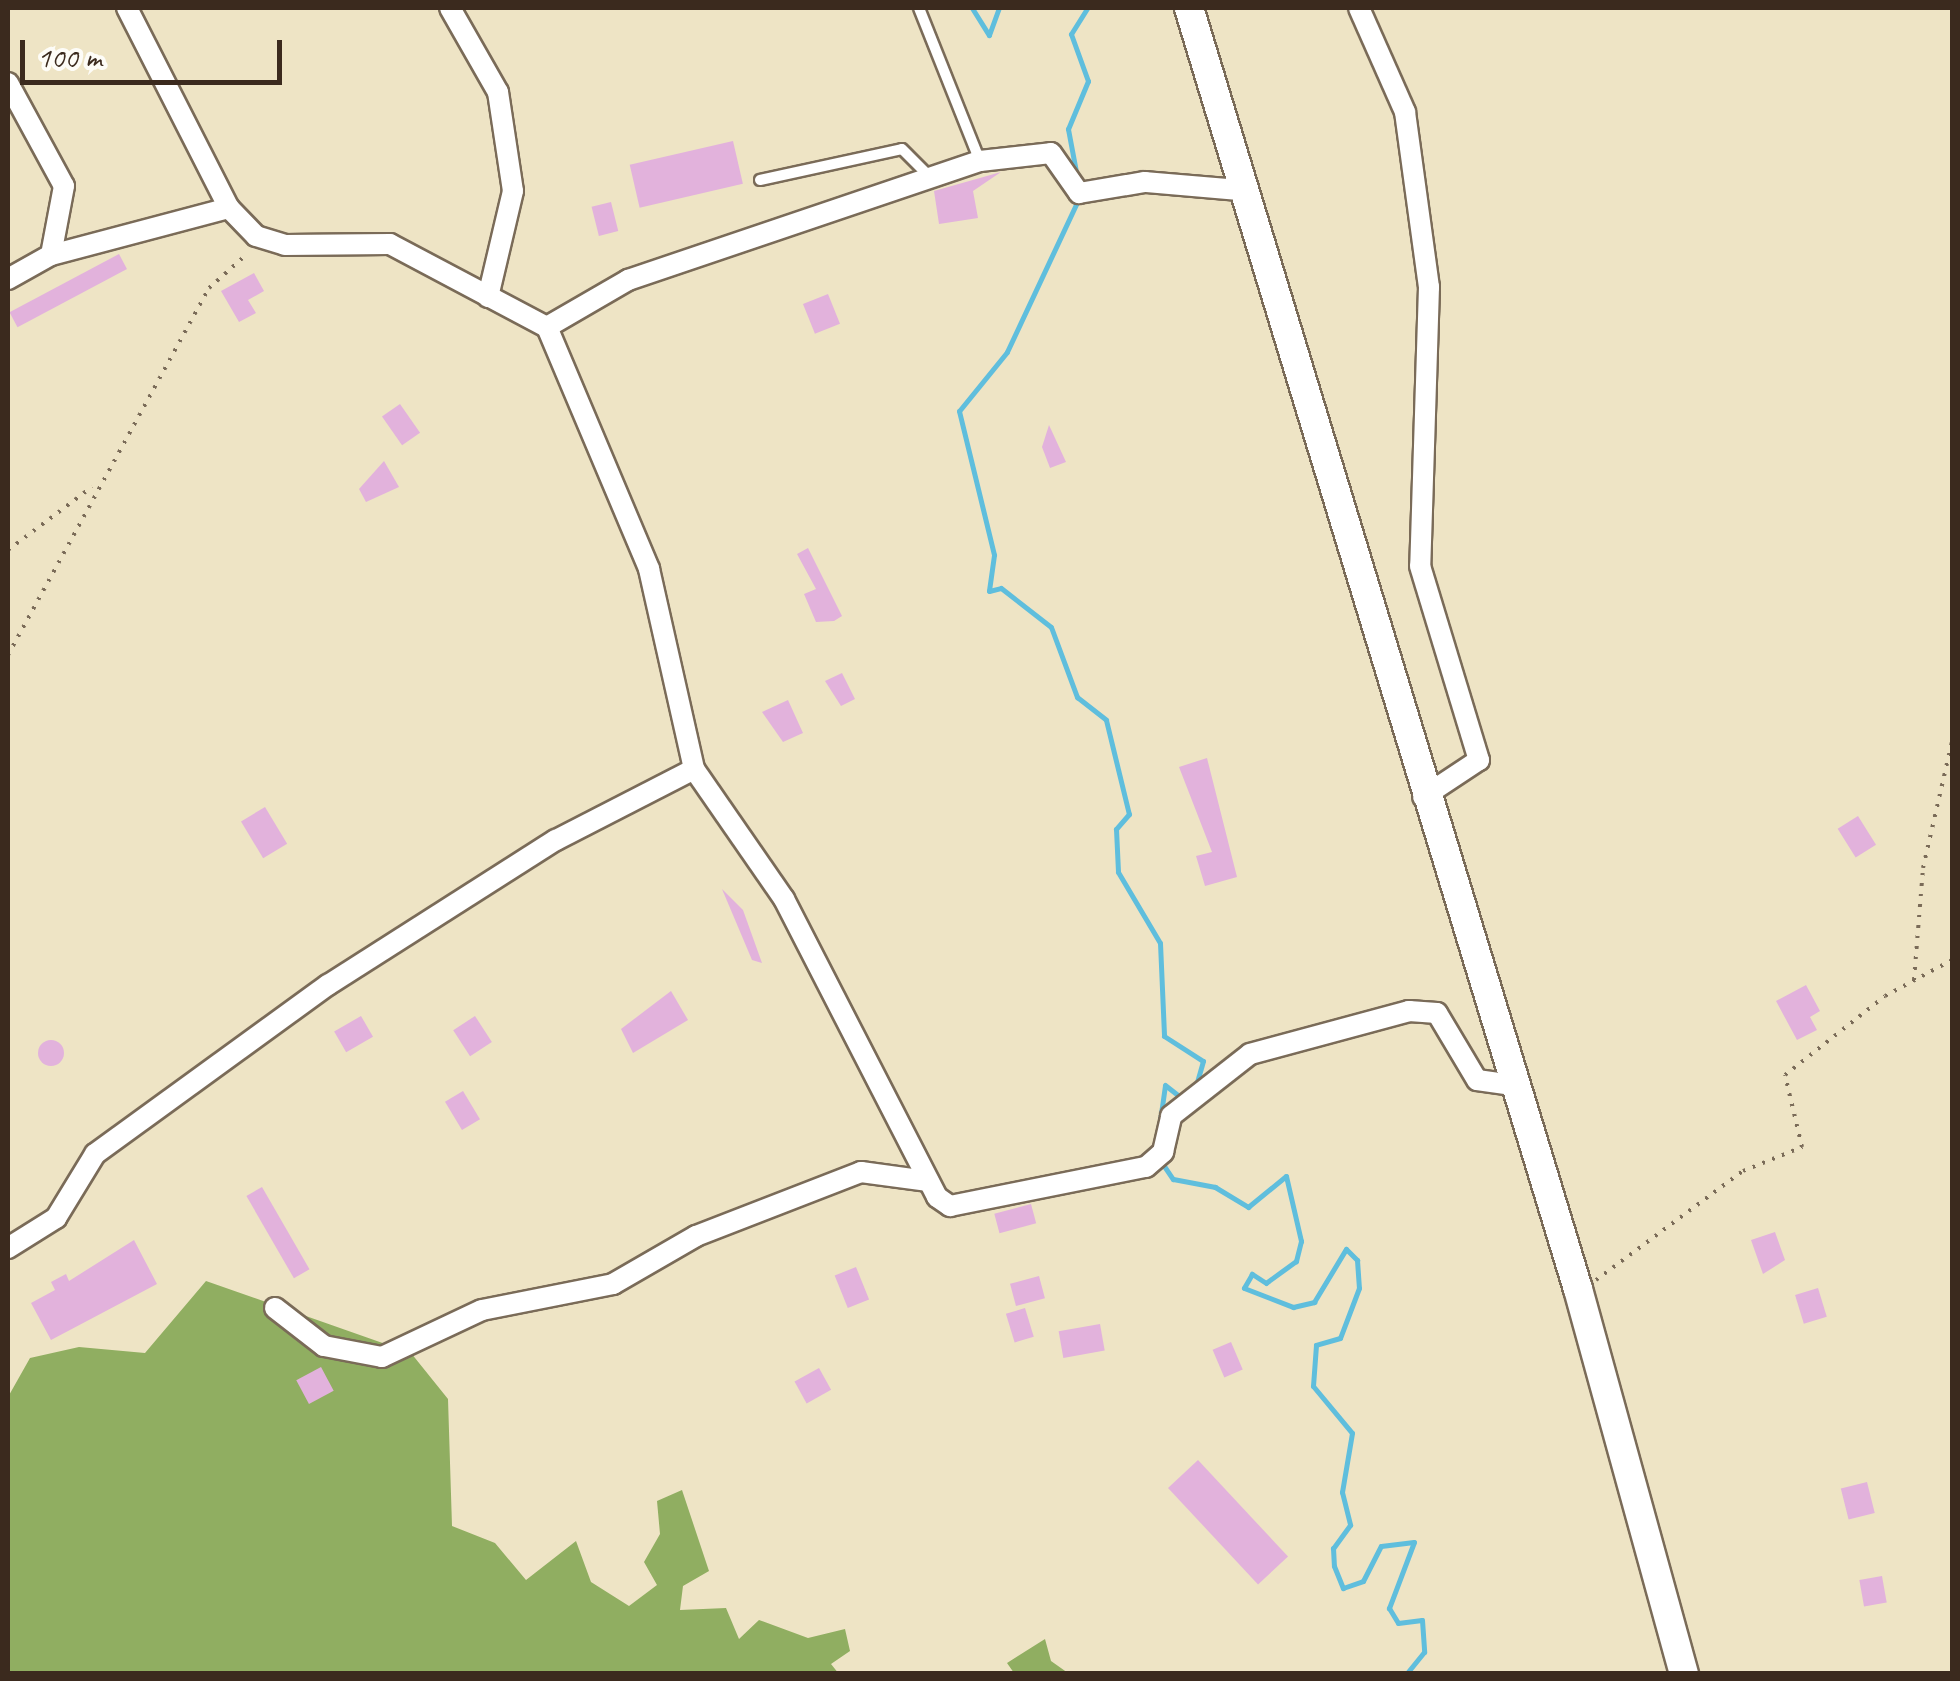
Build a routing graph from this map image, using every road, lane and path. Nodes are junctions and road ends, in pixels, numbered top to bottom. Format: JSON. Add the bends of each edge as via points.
{"nodes":[{"id":1,"x":127,"y":8,"type":"edge"},
{"id":2,"x":450,"y":8,"type":"edge"},
{"id":3,"x":919,"y":8,"type":"edge"},
{"id":4,"x":1189,"y":8,"type":"edge"},
{"id":5,"x":1359,"y":8,"type":"edge"},
{"id":6,"x":8,"y":83,"type":"edge"},
{"id":7,"x":980,"y":161,"type":"junction"},
{"id":8,"x":927,"y":174,"type":"junction"},
{"id":9,"x":760,"y":180,"type":"dead end"},
{"id":10,"x":1238,"y":190,"type":"junction"},
{"id":11,"x":229,"y":208,"type":"junction"},
{"id":12,"x":264,"y":240,"type":"junction"},
{"id":13,"x":51,"y":255,"type":"junction"},
{"id":14,"x":8,"y":280,"type":"edge"},
{"id":15,"x":488,"y":297,"type":"junction"},
{"id":16,"x":547,"y":327,"type":"junction"},
{"id":17,"x":95,"y":484,"type":"junction"},
{"id":18,"x":8,"y":550,"type":"edge"},
{"id":19,"x":8,"y":655,"type":"edge"},
{"id":20,"x":1951,"y":744,"type":"edge"},
{"id":21,"x":694,"y":769,"type":"junction"},
{"id":22,"x":1423,"y":797,"type":"junction"},
{"id":23,"x":1952,"y":960,"type":"edge"},
{"id":24,"x":1914,"y":980,"type":"junction"},
{"id":25,"x":1512,"y":1085,"type":"junction"},
{"id":26,"x":928,"y":1181,"type":"junction"},
{"id":27,"x":8,"y":1248,"type":"edge"},
{"id":28,"x":1578,"y":1289,"type":"junction"},
{"id":29,"x":276,"y":1308,"type":"dead end"},
{"id":30,"x":1684,"y":1674,"type":"edge"}],
"edges":[{"from":1,"to":11,"type":"street"},
{"from":2,"to":15,"type":"street","via":[[498,92],[513,190]]},
{"from":3,"to":7,"type":"lane"},
{"from":4,"to":10,"type":"main road"},
{"from":5,"to":22,"type":"street","via":[[1405,112],[1430,287],[1420,566],[1479,760]]},
{"from":6,"to":13,"type":"street","via":[[64,186]]},
{"from":7,"to":8,"type":"street"},
{"from":7,"to":10,"type":"street","via":[[1051,153],[1078,192],[1145,182]]},
{"from":8,"to":9,"type":"lane","via":[[902,149]]},
{"from":8,"to":16,"type":"street","via":[[628,280]]},
{"from":10,"to":22,"type":"main road"},
{"from":11,"to":12,"type":"street"},
{"from":11,"to":13,"type":"street"},
{"from":12,"to":15,"type":"street","via":[[390,244]]},
{"from":12,"to":17,"type":"path","via":[[210,288]]},
{"from":13,"to":14,"type":"street"},
{"from":15,"to":16,"type":"street"},
{"from":16,"to":21,"type":"street","via":[[650,569]]},
{"from":17,"to":18,"type":"path"},
{"from":17,"to":19,"type":"path"},
{"from":20,"to":24,"type":"path"},
{"from":21,"to":26,"type":"street","via":[[784,899]]},
{"from":21,"to":27,"type":"street","via":[[556,840],[328,986],[95,1154],[56,1218]]},
{"from":22,"to":25,"type":"main road"},
{"from":23,"to":24,"type":"path"},
{"from":24,"to":28,"type":"path","via":[[1785,1074],[1802,1147],[1743,1171],[1625,1266]]},
{"from":25,"to":26,"type":"street","via":[[1478,1080],[1436,1014],[1409,1011],[1250,1054],[1170,1116],[1163,1152],[1146,1168],[950,1206]]},
{"from":25,"to":28,"type":"main road"},
{"from":26,"to":29,"type":"street","via":[[861,1172],[696,1236],[613,1284],[482,1310],[382,1357],[324,1346]]},
{"from":28,"to":30,"type":"main road"}]}
